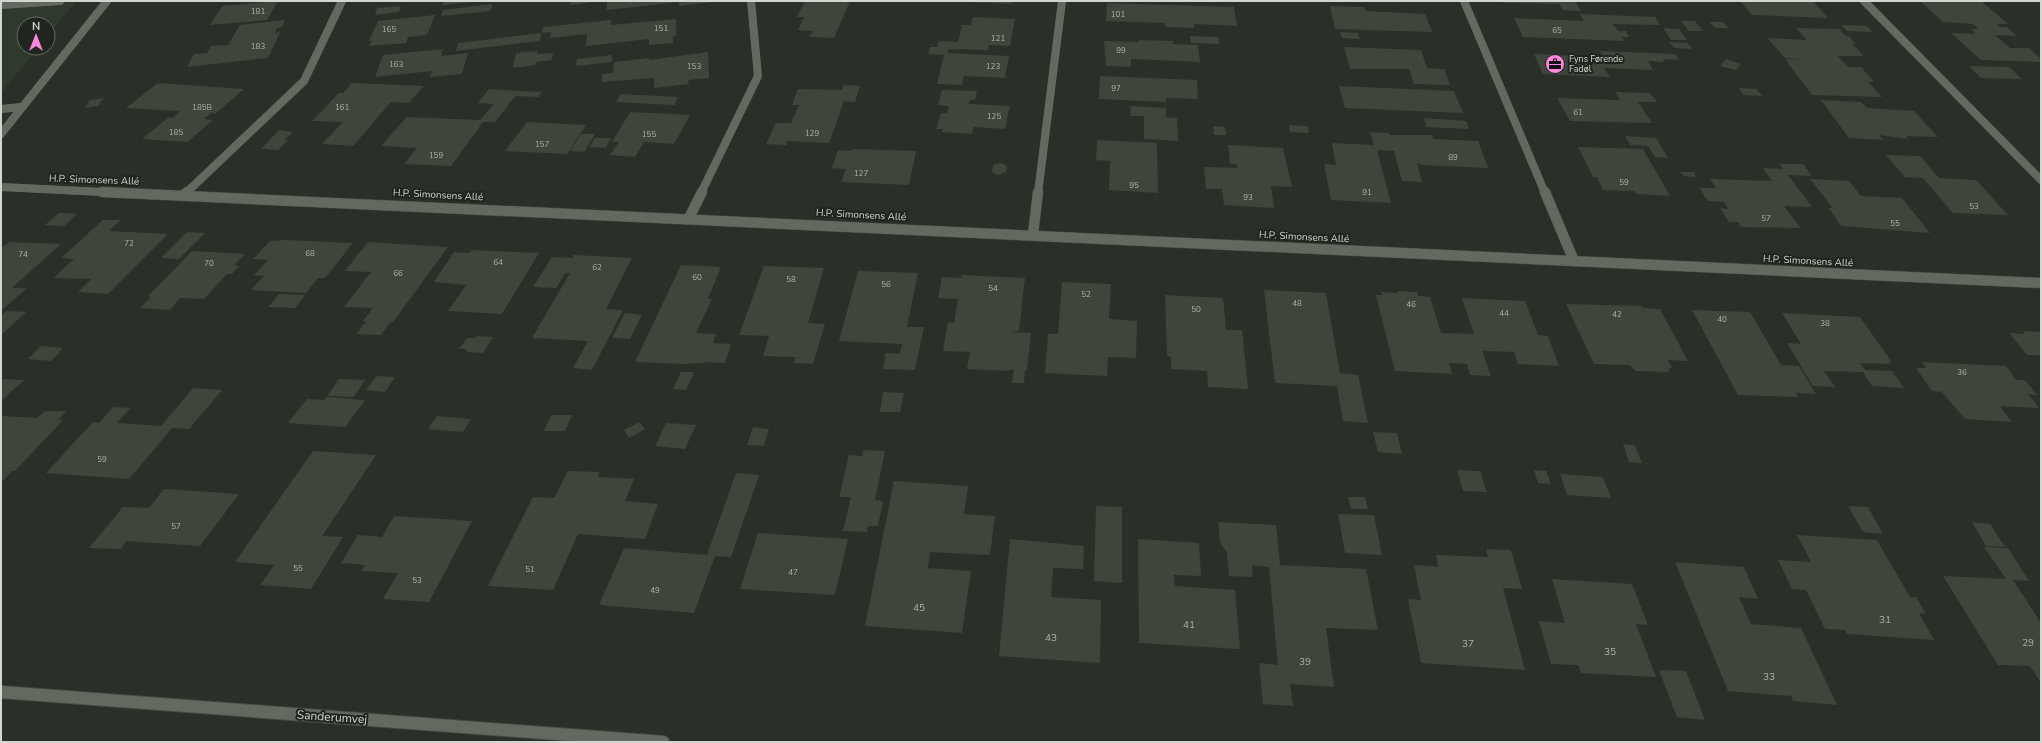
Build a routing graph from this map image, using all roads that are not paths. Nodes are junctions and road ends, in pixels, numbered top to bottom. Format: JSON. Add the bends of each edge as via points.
{"nodes":[{"id":1,"x":60,"y":1,"type":"edge"},
{"id":2,"x":108,"y":1,"type":"edge"},
{"id":3,"x":342,"y":1,"type":"edge"},
{"id":4,"x":751,"y":1,"type":"edge"},
{"id":5,"x":1062,"y":1,"type":"edge"},
{"id":6,"x":1464,"y":1,"type":"edge"},
{"id":7,"x":1864,"y":1,"type":"edge"},
{"id":8,"x":1,"y":5,"type":"edge"},
{"id":9,"x":22,"y":107,"type":"junction"},
{"id":10,"x":1,"y":108,"type":"edge"},
{"id":11,"x":1,"y":134,"type":"edge"},
{"id":12,"x":2041,"y":180,"type":"edge"},
{"id":13,"x":1,"y":187,"type":"edge"},
{"id":14,"x":185,"y":194,"type":"junction"},
{"id":15,"x":689,"y":218,"type":"junction"},
{"id":16,"x":1033,"y":234,"type":"junction"},
{"id":17,"x":1574,"y":261,"type":"junction"},
{"id":18,"x":2041,"y":283,"type":"edge"},
{"id":19,"x":1,"y":692,"type":"edge"},
{"id":20,"x":663,"y":742,"type":"edge"}],
"edges":[{"from":1,"to":8,"type":"street"},
{"from":2,"to":9,"type":"street"},
{"from":3,"to":14,"type":"street","via":[[304,81]]},
{"from":4,"to":15,"type":"street","via":[[758,76]]},
{"from":5,"to":16,"type":"street"},
{"from":6,"to":17,"type":"street"},
{"from":7,"to":12,"type":"street"},
{"from":9,"to":10,"type":"street"},
{"from":9,"to":11,"type":"street"},
{"from":13,"to":14,"type":"street","name":"H.P. Simonsens Allé"},
{"from":14,"to":15,"type":"street","name":"H.P. Simonsens Allé"},
{"from":15,"to":16,"type":"street","name":"H.P. Simonsens Allé"},
{"from":16,"to":17,"type":"street","name":"H.P. Simonsens Allé"},
{"from":17,"to":18,"type":"street","name":"H.P. Simonsens Allé"},
{"from":19,"to":20,"type":"street","name":"Sanderumvej"}]}
